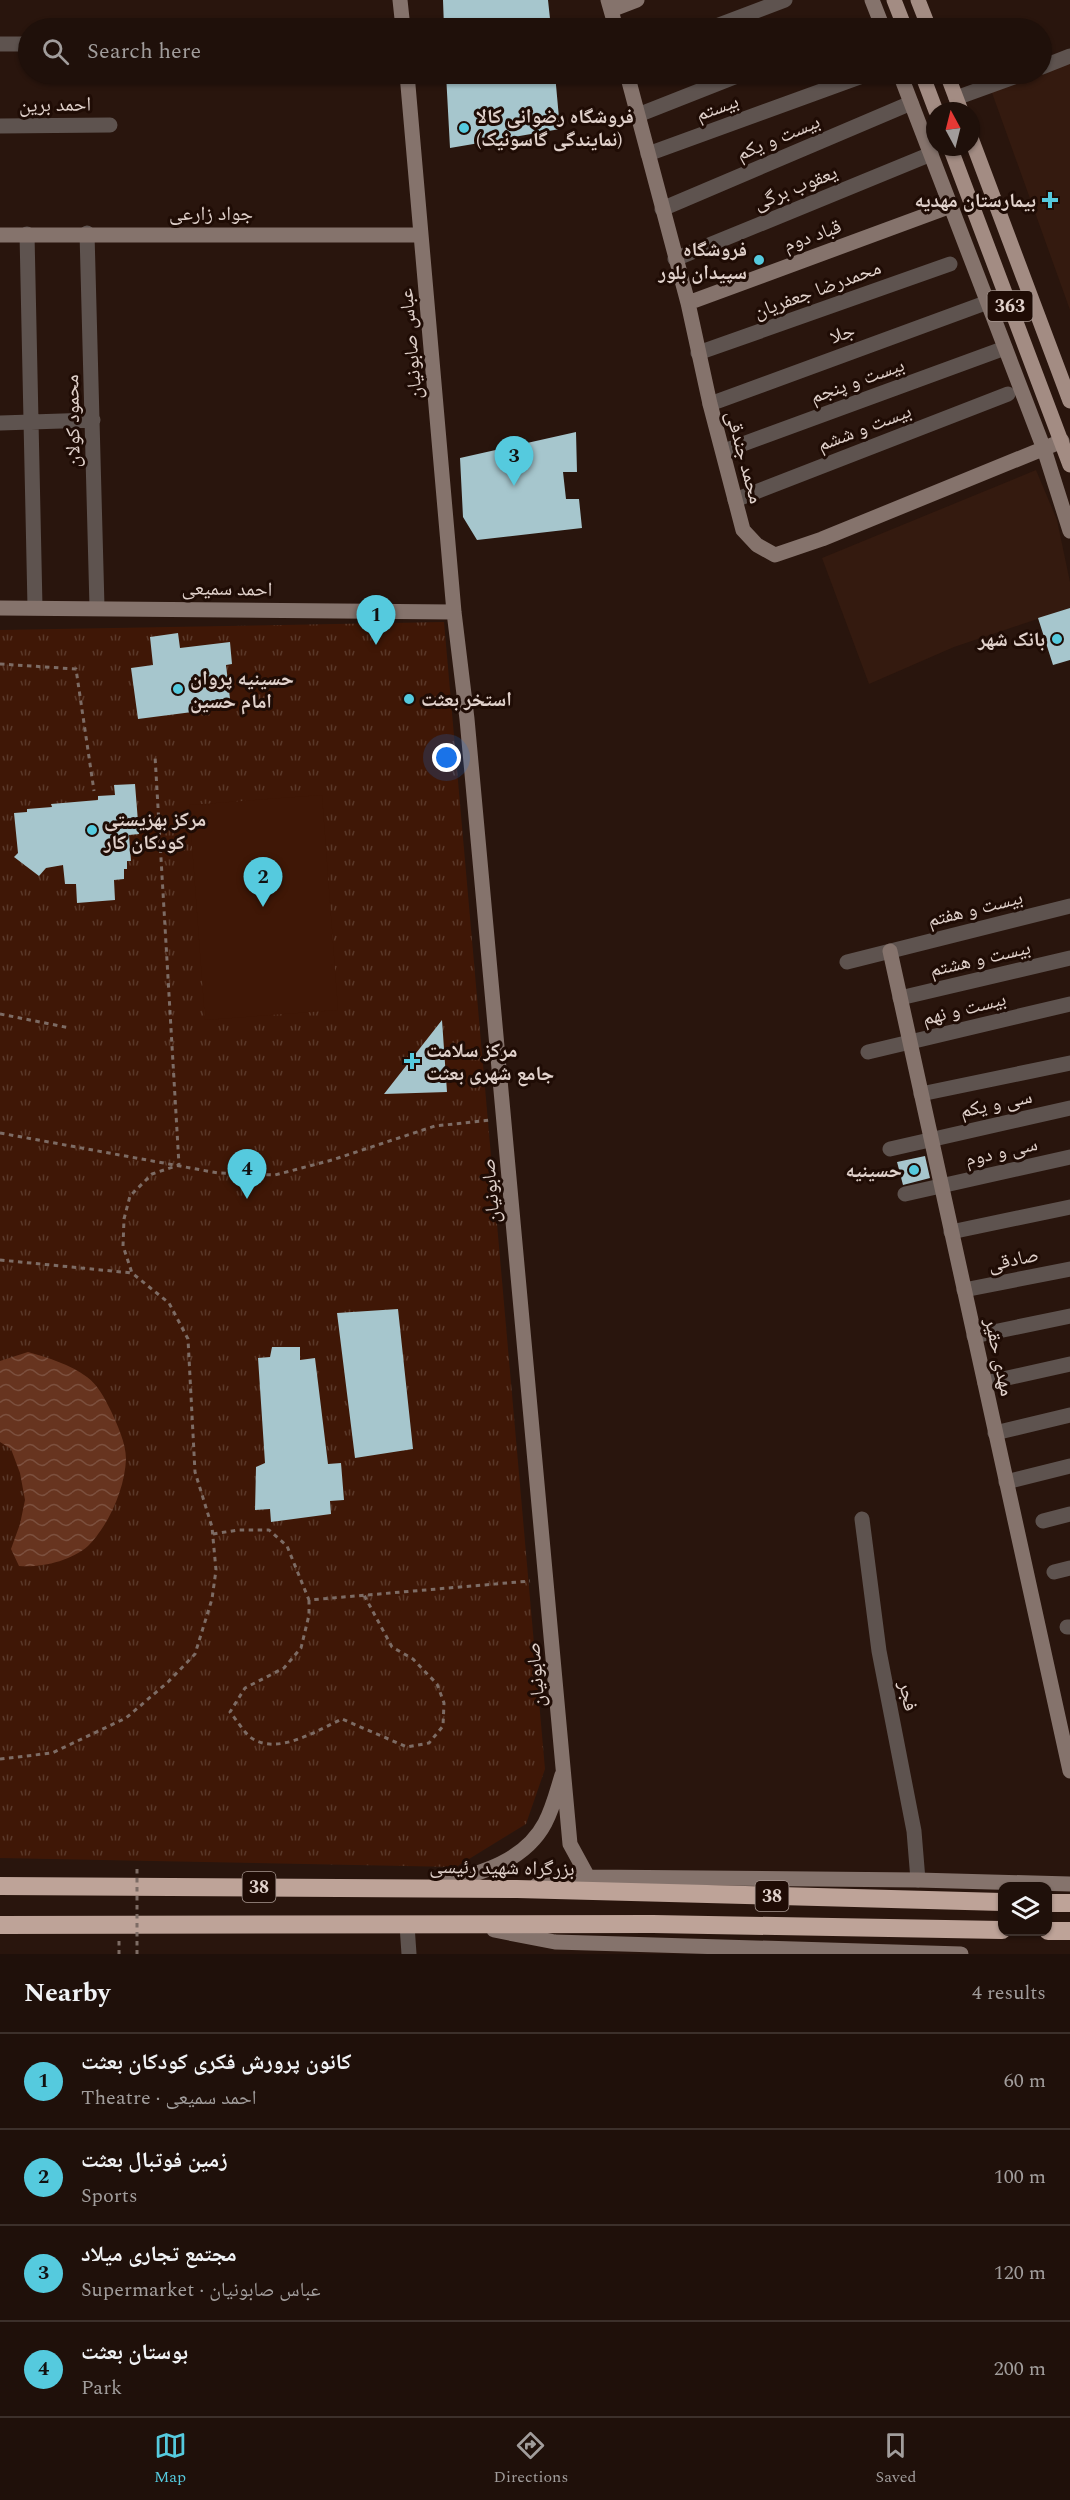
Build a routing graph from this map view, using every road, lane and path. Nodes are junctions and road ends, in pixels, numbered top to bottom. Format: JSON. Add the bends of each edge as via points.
{"nodes":[{"id":1,"x":400,"y":0,"type":"edge"},
{"id":2,"x":637,"y":0,"type":"edge"},
{"id":3,"x":785,"y":0,"type":"edge"},
{"id":4,"x":872,"y":0,"type":"edge"},
{"id":5,"x":894,"y":0,"type":"edge"},
{"id":6,"x":918,"y":0,"type":"edge"},
{"id":7,"x":610,"y":5,"type":"edge"},
{"id":8,"x":402,"y":18,"type":"edge"},
{"id":9,"x":737,"y":18,"type":"edge"},
{"id":10,"x":879,"y":18,"type":"edge"},
{"id":11,"x":901,"y":18,"type":"edge"},
{"id":12,"x":925,"y":18,"type":"edge"},
{"id":13,"x":0,"y":44,"type":"edge"},
{"id":14,"x":18,"y":44,"type":"edge"},
{"id":15,"x":1070,"y":56,"type":"edge"},
{"id":16,"x":1052,"y":63,"type":"edge"},
{"id":17,"x":408,"y":84,"type":"edge"},
{"id":18,"x":630,"y":84,"type":"edge"},
{"id":19,"x":717,"y":84,"type":"edge"},
{"id":20,"x":840,"y":84,"type":"edge"},
{"id":21,"x":904,"y":84,"type":"edge"},
{"id":22,"x":926,"y":84,"type":"edge"},
{"id":23,"x":951,"y":84,"type":"edge"},
{"id":24,"x":1001,"y":84,"type":"edge"},
{"id":25,"x":911,"y":102,"type":"junction"},
{"id":26,"x":933,"y":102,"type":"edge"},
{"id":27,"x":957,"y":102,"type":"edge"},
{"id":28,"x":962,"y":102,"type":"edge"},
{"id":29,"x":638,"y":115,"type":"junction"},
{"id":30,"x":110,"y":125,"type":"dead end"},
{"id":31,"x":0,"y":126,"type":"edge"},
{"id":32,"x":926,"y":141,"type":"edge"},
{"id":33,"x":648,"y":154,"type":"junction"},
{"id":34,"x":926,"y":156,"type":"edge"},
{"id":35,"x":932,"y":156,"type":"edge"},
{"id":36,"x":953,"y":156,"type":"edge"},
{"id":37,"x":978,"y":156,"type":"edge"},
{"id":38,"x":951,"y":206,"type":"junction"},
{"id":39,"x":662,"y":209,"type":"junction"},
{"id":40,"x":87,"y":233,"type":"junction"},
{"id":41,"x":27,"y":234,"type":"junction"},
{"id":42,"x":0,"y":235,"type":"edge"},
{"id":43,"x":421,"y":235,"type":"junction"},
{"id":44,"x":675,"y":259,"type":"junction"},
{"id":45,"x":950,"y":264,"type":"dead end"},
{"id":46,"x":988,"y":302,"type":"junction"},
{"id":47,"x":688,"y":303,"type":"junction"},
{"id":48,"x":1005,"y":348,"type":"junction"},
{"id":49,"x":698,"y":353,"type":"junction"},
{"id":50,"x":1008,"y":394,"type":"dead end"},
{"id":51,"x":1070,"y":401,"type":"edge"},
{"id":52,"x":710,"y":404,"type":"junction"},
{"id":53,"x":93,"y":420,"type":"junction"},
{"id":54,"x":32,"y":422,"type":"junction"},
{"id":55,"x":0,"y":423,"type":"edge"},
{"id":56,"x":1062,"y":441,"type":"junction"},
{"id":57,"x":1044,"y":449,"type":"junction"},
{"id":58,"x":724,"y":451,"type":"junction"},
{"id":59,"x":1070,"y":465,"type":"edge"},
{"id":60,"x":735,"y":500,"type":"junction"},
{"id":61,"x":1070,"y":531,"type":"edge"},
{"id":62,"x":97,"y":607,"type":"junction"},
{"id":63,"x":0,"y":608,"type":"edge"},
{"id":64,"x":35,"y":608,"type":"junction"},
{"id":65,"x":454,"y":612,"type":"junction"},
{"id":66,"x":0,"y":664,"type":"edge"},
{"id":67,"x":155,"y":756,"type":"dead end"},
{"id":68,"x":94,"y":790,"type":"dead end"},
{"id":69,"x":1070,"y":906,"type":"edge"},
{"id":70,"x":890,"y":951,"type":"junction"},
{"id":71,"x":1070,"y":958,"type":"edge"},
{"id":72,"x":847,"y":962,"type":"dead end"},
{"id":73,"x":900,"y":998,"type":"junction"},
{"id":74,"x":1070,"y":1004,"type":"edge"},
{"id":75,"x":0,"y":1014,"type":"edge"},
{"id":76,"x":70,"y":1028,"type":"dead end"},
{"id":77,"x":910,"y":1043,"type":"junction"},
{"id":78,"x":868,"y":1052,"type":"dead end"},
{"id":79,"x":1070,"y":1063,"type":"edge"},
{"id":80,"x":921,"y":1094,"type":"junction"},
{"id":81,"x":1070,"y":1108,"type":"edge"},
{"id":82,"x":504,"y":1119,"type":"junction"},
{"id":83,"x":0,"y":1133,"type":"edge"},
{"id":84,"x":931,"y":1139,"type":"junction"},
{"id":85,"x":890,"y":1149,"type":"dead end"},
{"id":86,"x":1070,"y":1157,"type":"edge"},
{"id":87,"x":179,"y":1165,"type":"junction"},
{"id":88,"x":941,"y":1186,"type":"junction"},
{"id":89,"x":904,"y":1194,"type":"dead end"},
{"id":90,"x":1070,"y":1207,"type":"edge"},
{"id":91,"x":951,"y":1232,"type":"junction"},
{"id":92,"x":0,"y":1260,"type":"edge"},
{"id":93,"x":1070,"y":1269,"type":"edge"},
{"id":94,"x":132,"y":1273,"type":"junction"},
{"id":95,"x":964,"y":1290,"type":"junction"},
{"id":96,"x":1070,"y":1316,"type":"edge"},
{"id":97,"x":974,"y":1336,"type":"junction"},
{"id":98,"x":1070,"y":1364,"type":"edge"},
{"id":99,"x":985,"y":1383,"type":"junction"},
{"id":100,"x":1070,"y":1415,"type":"edge"},
{"id":101,"x":995,"y":1433,"type":"junction"},
{"id":102,"x":1070,"y":1466,"type":"edge"},
{"id":103,"x":1006,"y":1482,"type":"junction"},
{"id":104,"x":1070,"y":1514,"type":"edge"},
{"id":105,"x":862,"y":1519,"type":"dead end"},
{"id":106,"x":1042,"y":1521,"type":"dead end"},
{"id":107,"x":213,"y":1534,"type":"junction"},
{"id":108,"x":1070,"y":1568,"type":"edge"},
{"id":109,"x":1054,"y":1572,"type":"dead end"},
{"id":110,"x":547,"y":1580,"type":"junction"},
{"id":111,"x":364,"y":1595,"type":"junction"},
{"id":112,"x":309,"y":1600,"type":"junction"},
{"id":113,"x":0,"y":1759,"type":"edge"},
{"id":114,"x":564,"y":1766,"type":"junction"},
{"id":115,"x":1070,"y":1771,"type":"edge"},
{"id":116,"x":137,"y":1869,"type":"dead end"},
{"id":117,"x":588,"y":1876,"type":"junction"},
{"id":118,"x":918,"y":1880,"type":"junction"},
{"id":119,"x":1070,"y":1884,"type":"edge"},
{"id":120,"x":0,"y":1886,"type":"edge"},
{"id":121,"x":425,"y":1888,"type":"junction"},
{"id":122,"x":517,"y":1889,"type":"junction"},
{"id":123,"x":652,"y":1893,"type":"junction"},
{"id":124,"x":998,"y":1902,"type":"edge"},
{"id":125,"x":1052,"y":1903,"type":"edge"},
{"id":126,"x":1070,"y":1903,"type":"edge"},
{"id":127,"x":0,"y":1925,"type":"edge"},
{"id":128,"x":407,"y":1925,"type":"junction"},
{"id":129,"x":473,"y":1925,"type":"junction"},
{"id":130,"x":998,"y":1930,"type":"edge"},
{"id":131,"x":1052,"y":1931,"type":"edge"},
{"id":132,"x":1070,"y":1931,"type":"edge"},
{"id":133,"x":647,"y":1945,"type":"junction"},
{"id":134,"x":558,"y":1948,"type":"edge"},
{"id":135,"x":137,"y":1954,"type":"edge"},
{"id":136,"x":409,"y":1954,"type":"edge"},
{"id":137,"x":626,"y":1954,"type":"edge"},
{"id":138,"x":961,"y":1954,"type":"edge"}],
"edges":[{"from":1,"to":8,"type":"street"},
{"from":2,"to":7,"type":"street"},
{"from":3,"to":9,"type":"street"},
{"from":4,"to":10,"type":"street"},
{"from":5,"to":11,"type":"main road"},
{"from":6,"to":12,"type":"main road"},
{"from":13,"to":14,"type":"street"},
{"from":15,"to":16,"type":"street"},
{"from":17,"to":43,"type":"street","name":"عباس صابونیان"},
{"from":18,"to":29,"type":"street","name":"محمد جندقی"},
{"from":19,"to":29,"type":"street"},
{"from":20,"to":33,"type":"street","name":"بیستم"},
{"from":21,"to":25,"type":"street"},
{"from":22,"to":26,"type":"main road"},
{"from":23,"to":27,"type":"main road"},
{"from":24,"to":28,"type":"street"},
{"from":25,"to":32,"type":"street"},
{"from":25,"to":39,"type":"street","name":"بیست و یکم"},
{"from":29,"to":33,"type":"street","name":"محمد جندقی"},
{"from":30,"to":31,"type":"street","name":"احمد برین"},
{"from":33,"to":39,"type":"street","name":"محمد جندقی"},
{"from":34,"to":44,"type":"street","name":"یعقوب برگی"},
{"from":35,"to":38,"type":"street"},
{"from":36,"to":56,"type":"main road","number":"363"},
{"from":37,"to":51,"type":"main road"},
{"from":38,"to":46,"type":"street"},
{"from":38,"to":47,"type":"street","name":"قباد دوم"},
{"from":39,"to":44,"type":"street","name":"محمد جندقی"},
{"from":40,"to":41,"type":"street","name":"جواد زارعی"},
{"from":40,"to":43,"type":"street","name":"جواد زارعی"},
{"from":40,"to":53,"type":"street","name":"محمود کولان"},
{"from":41,"to":42,"type":"street","name":"جواد زارعی"},
{"from":41,"to":54,"type":"street"},
{"from":43,"to":65,"type":"street","name":"عباس صابونیان"},
{"from":44,"to":47,"type":"street","name":"محمد جندقی"},
{"from":45,"to":49,"type":"street","name":"محمدرضا جعفریان"},
{"from":46,"to":48,"type":"street"},
{"from":46,"to":52,"type":"street","name":"جلا"},
{"from":47,"to":49,"type":"street","name":"محمد جندقی"},
{"from":48,"to":57,"type":"street"},
{"from":48,"to":58,"type":"street","name":"بیست و پنجم"},
{"from":49,"to":52,"type":"street","name":"محمد جندقی"},
{"from":50,"to":60,"type":"street","name":"بیست و ششم"},
{"from":52,"to":58,"type":"street","name":"محمد جندقی"},
{"from":53,"to":54,"type":"street"},
{"from":53,"to":62,"type":"street","name":"محمود کولان"},
{"from":54,"to":55,"type":"street"},
{"from":54,"to":64,"type":"street"},
{"from":56,"to":57,"type":"street"},
{"from":56,"to":59,"type":"main road","number":"363"},
{"from":57,"to":60,"type":"street","name":"محمد جندقی","via":[[775,555],[757,545],[743,530]]},
{"from":57,"to":61,"type":"street"},
{"from":58,"to":60,"type":"street","name":"محمد جندقی"},
{"from":62,"to":64,"type":"street","name":"احمد سمیعی"},
{"from":62,"to":65,"type":"street","name":"احمد سمیعی"},
{"from":63,"to":64,"type":"street","name":"احمد سمیعی"},
{"from":65,"to":82,"type":"street","name":"صابونیان"},
{"from":66,"to":68,"type":"path","via":[[76,669]]},
{"from":67,"to":87,"type":"path"},
{"from":69,"to":70,"type":"street","name":"بیست و هفتم"},
{"from":70,"to":72,"type":"street","name":"بیست و هفتم"},
{"from":70,"to":73,"type":"street","name":"مهدی حقیر"},
{"from":71,"to":73,"type":"street","name":"بیست و هشتم"},
{"from":73,"to":77,"type":"street","name":"مهدی حقیر"},
{"from":74,"to":77,"type":"street","name":"بیست و نهم"},
{"from":75,"to":76,"type":"path"},
{"from":77,"to":78,"type":"street","name":"بیست و نهم"},
{"from":77,"to":80,"type":"street","name":"مهدی حقیر"},
{"from":79,"to":80,"type":"street"},
{"from":80,"to":84,"type":"street","name":"مهدی حقیر"},
{"from":81,"to":84,"type":"street","name":"سی و یکم"},
{"from":82,"to":87,"type":"path","via":[[435,1126],[275,1175],[218,1173]]},
{"from":82,"to":110,"type":"street","name":"صابونیان"},
{"from":83,"to":87,"type":"path"},
{"from":84,"to":85,"type":"street","name":"سی و یکم"},
{"from":84,"to":88,"type":"street","name":"مهدی حقیر"},
{"from":86,"to":88,"type":"street","name":"سی و دوم"},
{"from":87,"to":94,"type":"path","via":[[152,1174],[130,1196],[123,1246]]},
{"from":88,"to":89,"type":"street","name":"سی و دوم"},
{"from":88,"to":91,"type":"street","name":"مهدی حقیر"},
{"from":90,"to":91,"type":"street"},
{"from":91,"to":95,"type":"street","name":"مهدی حقیر"},
{"from":92,"to":94,"type":"path"},
{"from":93,"to":95,"type":"street","name":"صادقی"},
{"from":94,"to":107,"type":"path","via":[[169,1303],[188,1339],[195,1472]]},
{"from":95,"to":97,"type":"street","name":"مهدی حقیر"},
{"from":96,"to":97,"type":"street"},
{"from":97,"to":99,"type":"street","name":"مهدی حقیر"},
{"from":98,"to":99,"type":"street"},
{"from":99,"to":101,"type":"street","name":"مهدی حقیر"},
{"from":100,"to":101,"type":"street"},
{"from":101,"to":103,"type":"street","name":"مهدی حقیر"},
{"from":102,"to":103,"type":"street"},
{"from":103,"to":115,"type":"street","name":"مهدی حقیر"},
{"from":104,"to":106,"type":"street"},
{"from":105,"to":118,"type":"street","name":"فجر","via":[[879,1651],[914,1831]]},
{"from":107,"to":112,"type":"path","via":[[269,1530],[287,1546]]},
{"from":107,"to":113,"type":"path","via":[[216,1570],[212,1599],[195,1654],[126,1718],[52,1753]]},
{"from":108,"to":109,"type":"street"},
{"from":110,"to":111,"type":"path"},
{"from":110,"to":114,"type":"street","name":"صابونیان"},
{"from":111,"to":112,"type":"path"},
{"from":111,"to":112,"type":"path","via":[[392,1647],[413,1659],[437,1684],[444,1703],[443,1726],[429,1743],[407,1747],[342,1719],[293,1742],[273,1744],[251,1738],[230,1712],[245,1688],[284,1668],[301,1648]]},
{"from":114,"to":117,"type":"street","via":[[570,1844]]},
{"from":114,"to":121,"type":"street","via":[[544,1824],[518,1854],[484,1872]]},
{"from":116,"to":135,"type":"path","bridge":true},
{"from":117,"to":118,"type":"street"},
{"from":117,"to":122,"type":"street"},
{"from":117,"to":123,"type":"street"},
{"from":118,"to":119,"type":"street"},
{"from":120,"to":121,"type":"highway","name":"بزرگراه شهید رئیسی","number":"38"},
{"from":121,"to":122,"type":"highway","name":"بزرگراه شهید رئیسی","number":"38"},
{"from":122,"to":123,"type":"highway","name":"بزرگراه شهید رئیسی","number":"38"},
{"from":123,"to":124,"type":"highway","name":"بزرگراه شهید رئیسی","number":"38"},
{"from":125,"to":126,"type":"highway"},
{"from":127,"to":128,"type":"highway","number":"38"},
{"from":128,"to":129,"type":"highway","number":"38"},
{"from":128,"to":136,"type":"street"},
{"from":129,"to":130,"type":"highway","number":"38"},
{"from":129,"to":134,"type":"street"},
{"from":131,"to":132,"type":"highway"},
{"from":133,"to":134,"type":"street"},
{"from":133,"to":137,"type":"street"},
{"from":133,"to":138,"type":"street"}]}
